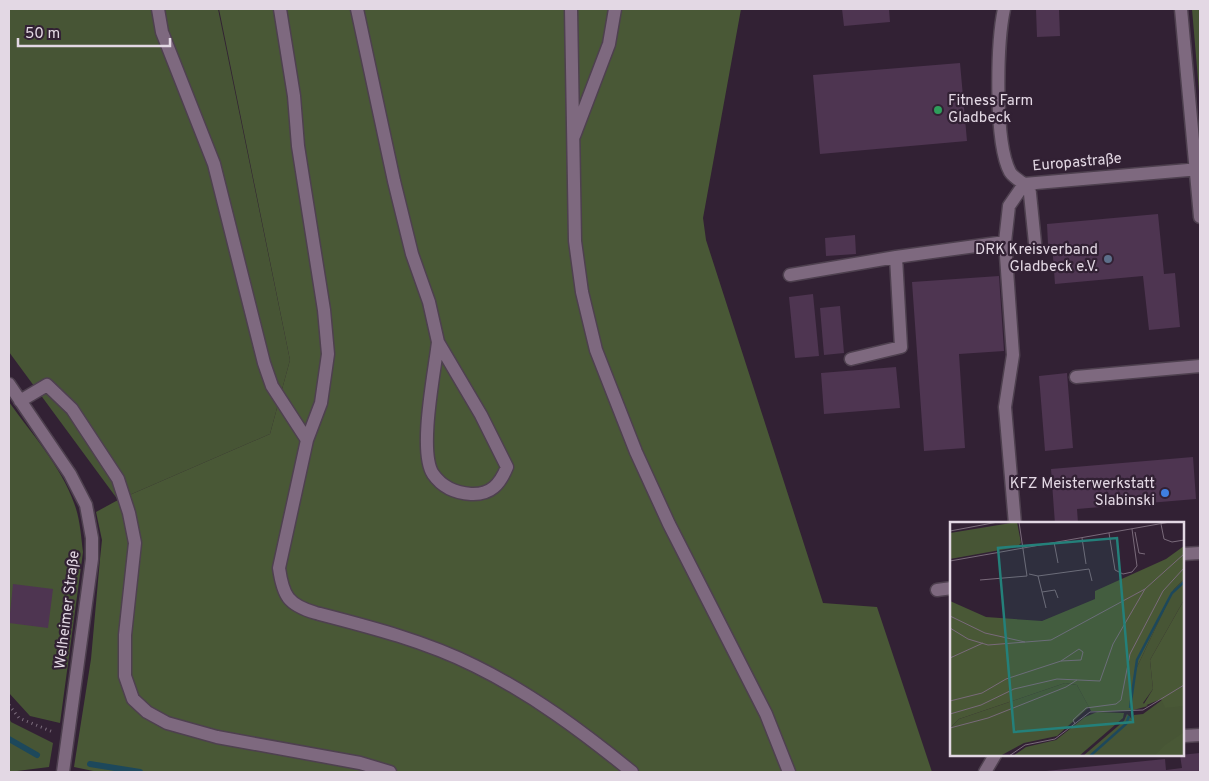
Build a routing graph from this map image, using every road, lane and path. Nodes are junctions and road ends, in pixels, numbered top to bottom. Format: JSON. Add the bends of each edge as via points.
{"nodes":[{"id":1,"x":158,"y":9,"type":"edge"},
{"id":2,"x":280,"y":9,"type":"edge"},
{"id":3,"x":356,"y":9,"type":"edge"},
{"id":4,"x":571,"y":9,"type":"edge"},
{"id":5,"x":616,"y":9,"type":"edge"},
{"id":6,"x":1004,"y":9,"type":"edge"},
{"id":7,"x":1182,"y":9,"type":"edge"},
{"id":8,"x":572,"y":141,"type":"junction"},
{"id":9,"x":1198,"y":170,"type":"edge"},
{"id":10,"x":1027,"y":184,"type":"junction"},
{"id":11,"x":1200,"y":217,"type":"edge"},
{"id":12,"x":1005,"y":242,"type":"junction"},
{"id":13,"x":1035,"y":243,"type":"dead end"},
{"id":14,"x":896,"y":257,"type":"junction"},
{"id":15,"x":790,"y":275,"type":"dead end"},
{"id":16,"x":438,"y":342,"type":"junction"},
{"id":17,"x":851,"y":358,"type":"dead end"},
{"id":18,"x":1200,"y":366,"type":"edge"},
{"id":19,"x":1076,"y":377,"type":"dead end"},
{"id":20,"x":9,"y":384,"type":"edge"},
{"id":21,"x":20,"y":401,"type":"junction"},
{"id":22,"x":307,"y":440,"type":"junction"},
{"id":23,"x":1015,"y":522,"type":"edge"},
{"id":24,"x":1200,"y":553,"type":"edge"},
{"id":25,"x":1184,"y":554,"type":"edge"},
{"id":26,"x":950,"y":588,"type":"edge"},
{"id":27,"x":937,"y":590,"type":"dead end"},
{"id":28,"x":9,"y":705,"type":"edge"},
{"id":29,"x":1200,"y":734,"type":"edge"},
{"id":30,"x":1184,"y":736,"type":"edge"},
{"id":31,"x":67,"y":741,"type":"junction"},
{"id":32,"x":994,"y":756,"type":"edge"},
{"id":33,"x":63,"y":772,"type":"edge"},
{"id":34,"x":390,"y":772,"type":"edge"},
{"id":35,"x":632,"y":772,"type":"edge"},
{"id":36,"x":789,"y":772,"type":"edge"},
{"id":37,"x":985,"y":772,"type":"edge"}],
"edges":[{"from":1,"to":22,"type":"street","via":[[162,32],[214,164],[264,363],[272,386]]},
{"from":2,"to":22,"type":"street","via":[[322,291],[328,354],[321,403]]},
{"from":3,"to":16,"type":"street","via":[[396,190]]},
{"from":4,"to":8,"type":"street"},
{"from":5,"to":8,"type":"street","via":[[605,53]]},
{"from":6,"to":10,"type":"street","name":"Europastraße","via":[[1000,26],[998,99],[1003,150],[1010,173]]},
{"from":7,"to":9,"type":"street"},
{"from":8,"to":36,"type":"street","via":[[575,241],[582,292],[596,350],[636,452],[766,714]]},
{"from":9,"to":10,"type":"street","name":"Europastraße"},
{"from":9,"to":11,"type":"street"},
{"from":10,"to":12,"type":"street","via":[[1009,206]]},
{"from":10,"to":13,"type":"street"},
{"from":12,"to":14,"type":"street"},
{"from":12,"to":23,"type":"street","via":[[1013,355],[1005,407]]},
{"from":14,"to":15,"type":"street"},
{"from":14,"to":17,"type":"street","via":[[901,347]]},
{"from":16,"to":16,"type":"street","via":[[428,420],[427,452],[432,473],[448,489],[464,494],[481,494],[502,480],[507,467]]},
{"from":18,"to":19,"type":"street"},
{"from":20,"to":21,"type":"street","name":"Welheimer Straße"},
{"from":21,"to":31,"type":"street","name":"Welheimer Straße","via":[[78,489],[86,505],[92,538],[92,559]]},
{"from":21,"to":34,"type":"street","via":[[47,386],[72,408],[118,479],[135,543],[124,635],[125,676],[133,699],[147,712],[167,723]]},
{"from":22,"to":35,"type":"street","via":[[279,568],[282,589],[290,602],[423,644],[474,666],[521,691]]},
{"from":24,"to":25,"type":"street"},
{"from":26,"to":27,"type":"street"},
{"from":28,"to":31,"type":"path","via":[[19,718]]},
{"from":29,"to":30,"type":"street"},
{"from":31,"to":33,"type":"street","name":"Welheimer Straße"},
{"from":32,"to":37,"type":"street"}]}
